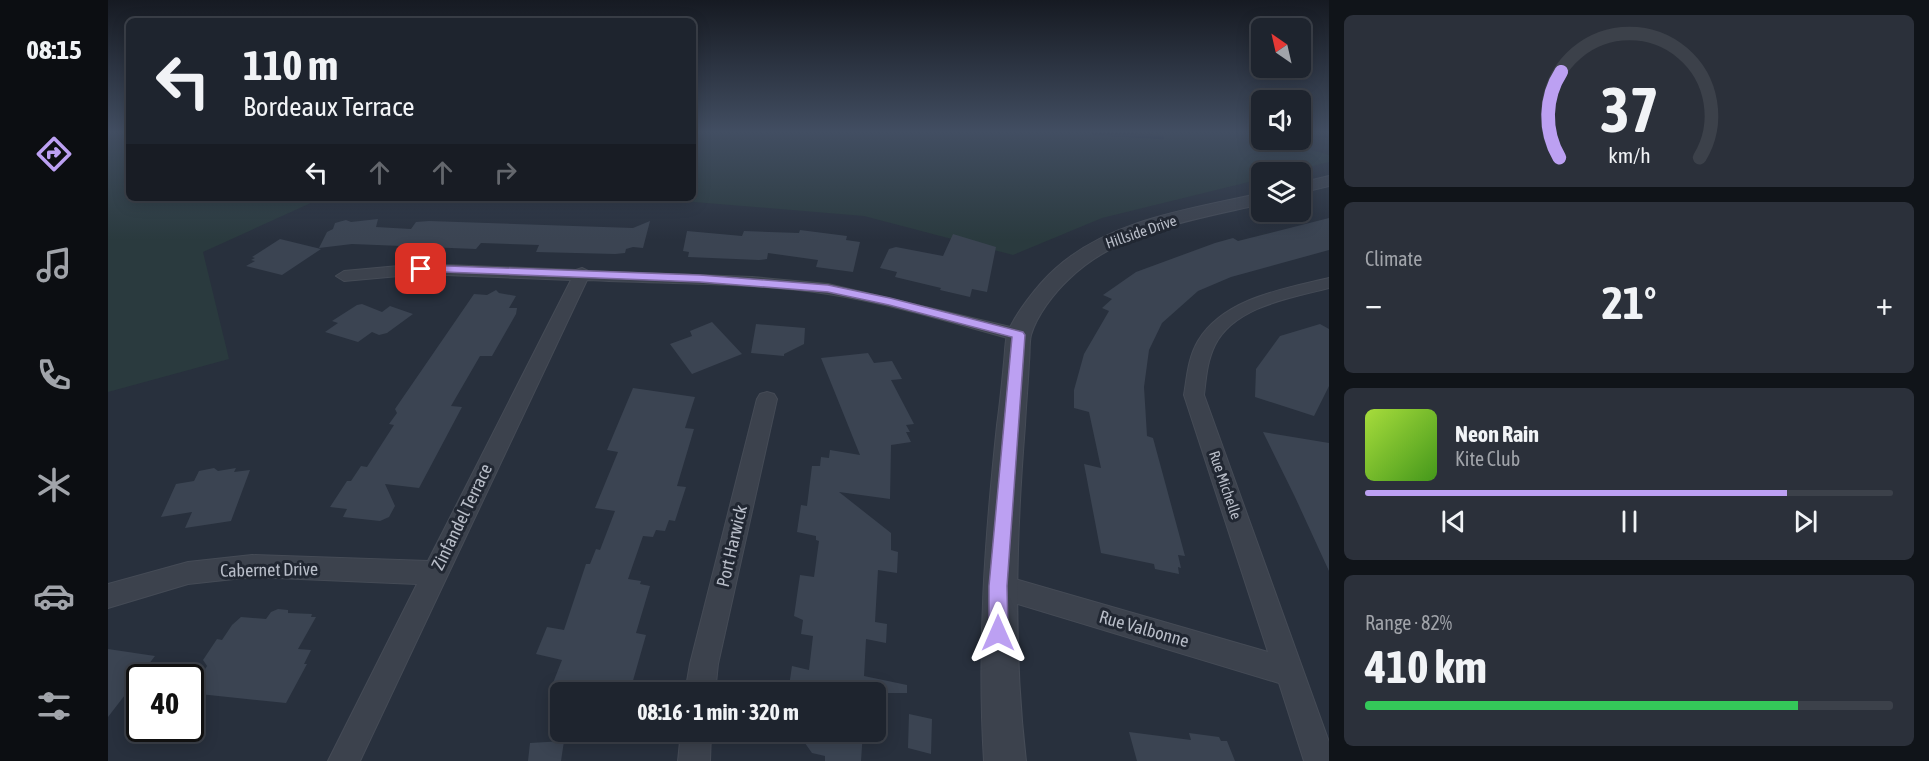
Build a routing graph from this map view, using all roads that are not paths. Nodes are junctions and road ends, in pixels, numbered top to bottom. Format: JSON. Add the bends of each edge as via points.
{"nodes":[{"id":1,"x":1328,"y":182,"type":"edge"},
{"id":2,"x":1311,"y":186,"type":"edge"},
{"id":3,"x":1251,"y":201,"type":"edge"},
{"id":4,"x":582,"y":273,"type":"junction"},
{"id":5,"x":344,"y":276,"type":"dead end"},
{"id":6,"x":1329,"y":283,"type":"edge"},
{"id":7,"x":1019,"y":335,"type":"junction"},
{"id":8,"x":767,"y":399,"type":"dead end"},
{"id":9,"x":434,"y":573,"type":"junction"},
{"id":10,"x":998,"y":586,"type":"junction"},
{"id":11,"x":108,"y":596,"type":"edge"},
{"id":12,"x":1289,"y":672,"type":"junction"},
{"id":13,"x":702,"y":682,"type":"edge"},
{"id":14,"x":695,"y":742,"type":"edge"},
{"id":15,"x":344,"y":761,"type":"edge"},
{"id":16,"x":694,"y":761,"type":"edge"},
{"id":17,"x":1005,"y":761,"type":"edge"},
{"id":18,"x":1320,"y":761,"type":"edge"}],
"edges":[{"from":1,"to":2,"type":"street"},
{"from":3,"to":7,"type":"street","name":"Hillside Drive","via":[[1145,227],[1095,248],[1049,284]]},
{"from":4,"to":5,"type":"street","via":[[421,269]]},
{"from":4,"to":7,"type":"street","via":[[828,289]]},
{"from":4,"to":9,"type":"street","name":"Zinfandel Terrace"},
{"from":6,"to":12,"type":"street","name":"Rue Michelle","via":[[1248,306],[1233,315],[1209,338],[1194,379],[1194,395]]},
{"from":7,"to":10,"type":"street","name":"Hillside Drive"},
{"from":8,"to":13,"type":"street","name":"Port Harwick"},
{"from":9,"to":11,"type":"street","name":"Cabernet Drive","via":[[252,566],[188,573]]},
{"from":9,"to":15,"type":"street","name":"Zinfandel Terrace"},
{"from":10,"to":12,"type":"street","name":"Rue Valbonne"},
{"from":10,"to":17,"type":"street","name":"Hillside Drive","via":[[999,704]]},
{"from":12,"to":18,"type":"street","name":"Rue Michelle"},
{"from":14,"to":16,"type":"street"}]}
